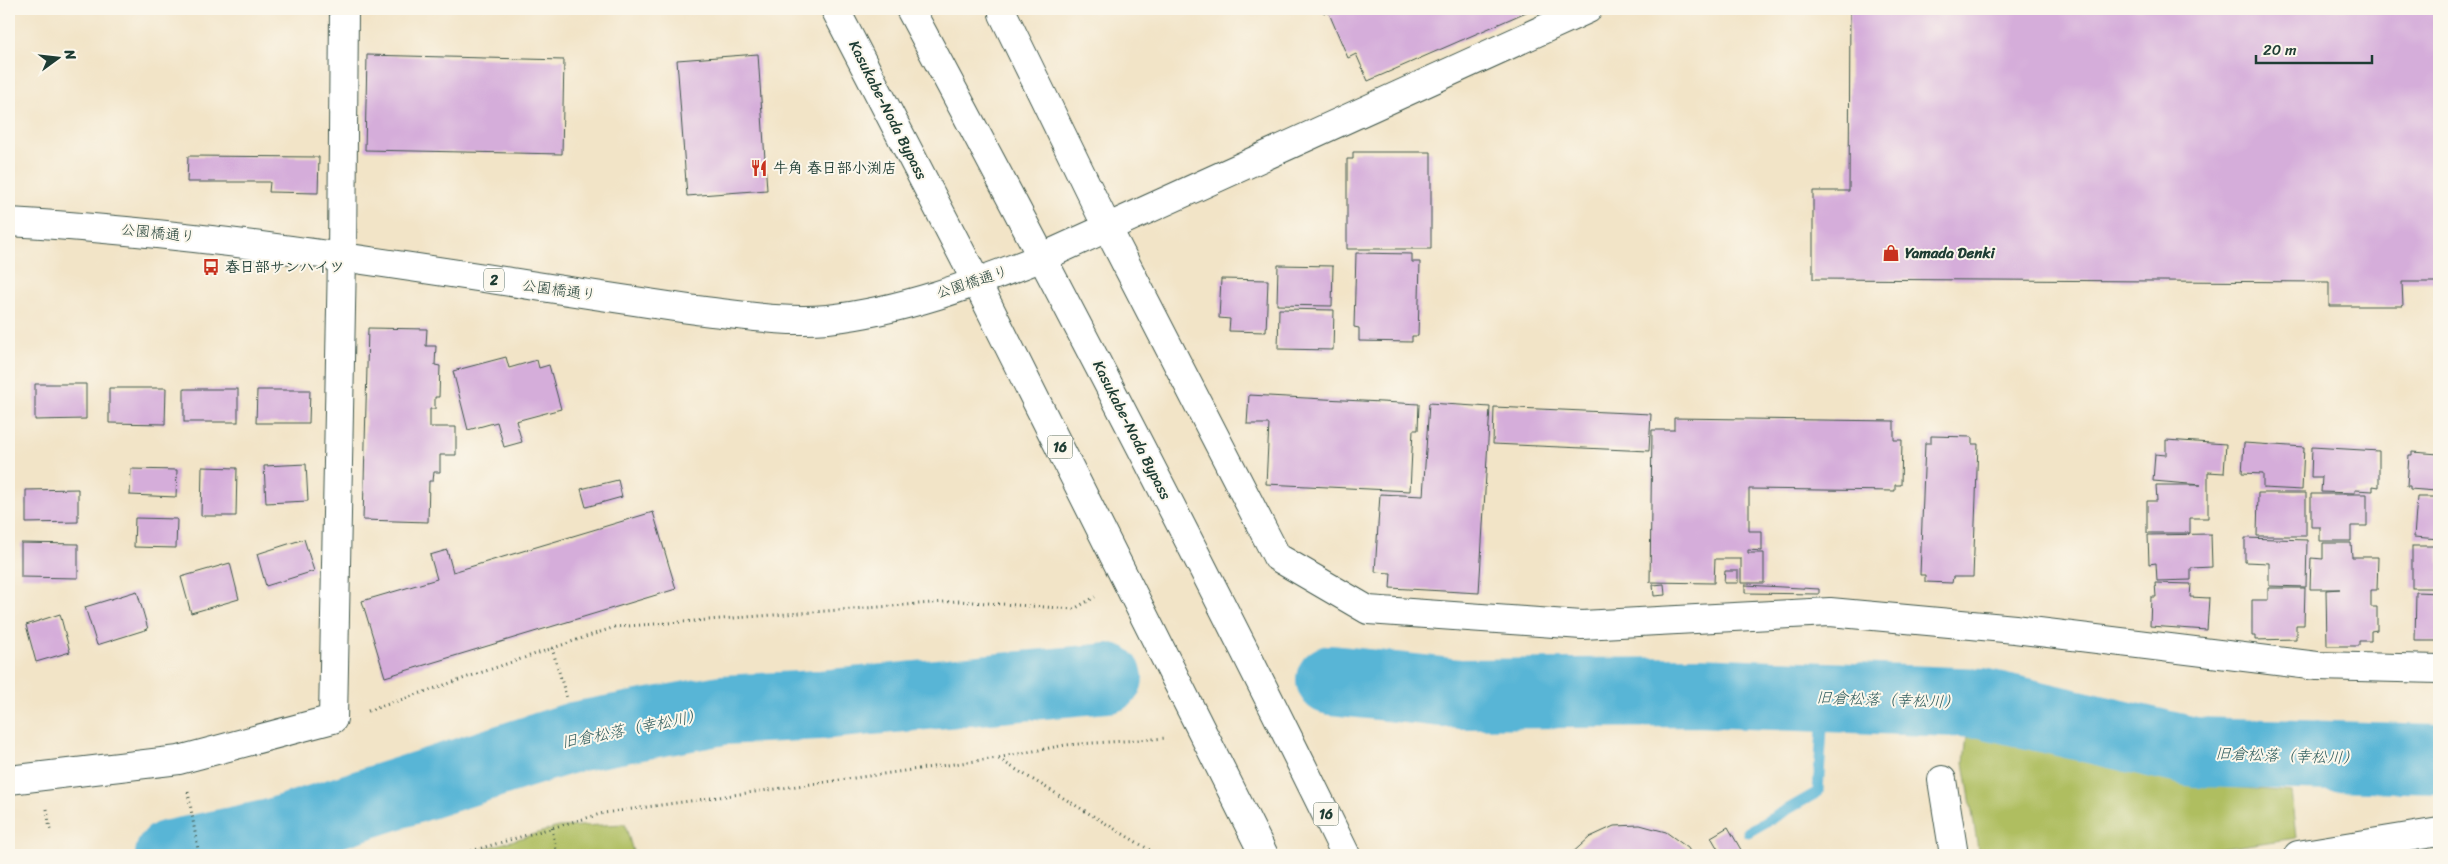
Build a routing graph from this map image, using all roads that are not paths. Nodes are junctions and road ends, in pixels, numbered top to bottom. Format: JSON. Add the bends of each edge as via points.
{"nodes":[{"id":1,"x":344,"y":9,"type":"edge"},
{"id":2,"x":835,"y":9,"type":"edge"},
{"id":3,"x":910,"y":9,"type":"edge"},
{"id":4,"x":1004,"y":9,"type":"edge"},
{"id":5,"x":1588,"y":9,"type":"edge"},
{"id":6,"x":9,"y":222,"type":"edge"},
{"id":7,"x":1106,"y":227,"type":"junction"},
{"id":8,"x":342,"y":257,"type":"junction"},
{"id":9,"x":1042,"y":257,"type":"junction"},
{"id":10,"x":977,"y":282,"type":"junction"},
{"id":11,"x":2439,"y":669,"type":"edge"},
{"id":12,"x":9,"y":780,"type":"edge"},
{"id":13,"x":1942,"y":780,"type":"dead end"},
{"id":14,"x":2439,"y":832,"type":"edge"},
{"id":15,"x":1264,"y":855,"type":"edge"},
{"id":16,"x":1346,"y":855,"type":"edge"},
{"id":17,"x":1954,"y":855,"type":"edge"},
{"id":18,"x":2298,"y":855,"type":"edge"}],
"edges":[{"from":1,"to":8,"type":"main road"},
{"from":2,"to":10,"type":"main road","name":"Kasukabe-Noda Bypass","number":"16"},
{"from":3,"to":9,"type":"main road","name":"Kasukabe-Noda Bypass","number":"16"},
{"from":4,"to":7,"type":"main road"},
{"from":5,"to":7,"type":"main road","name":"公園橋通り"},
{"from":6,"to":8,"type":"main road","name":"公園橋通り","number":"2","via":[[115,229]]},
{"from":7,"to":9,"type":"main road","name":"公園橋通り"},
{"from":7,"to":11,"type":"main road","via":[[1278,557],[1368,610],[1582,625],[1830,612],[2015,629],[2317,666]]},
{"from":8,"to":10,"type":"main road","name":"公園橋通り","number":"2","via":[[768,318],[827,319],[888,307]]},
{"from":8,"to":12,"type":"main road","via":[[333,719],[179,760]]},
{"from":9,"to":10,"type":"main road","name":"公園橋通り","number":"2"},
{"from":9,"to":16,"type":"main road","name":"Kasukabe-Noda Bypass","number":"16","via":[[1211,581]]},
{"from":10,"to":15,"type":"main road","name":"Kasukabe-Noda Bypass","number":"16"},
{"from":13,"to":17,"type":"main road"},
{"from":14,"to":18,"type":"main road"}]}
